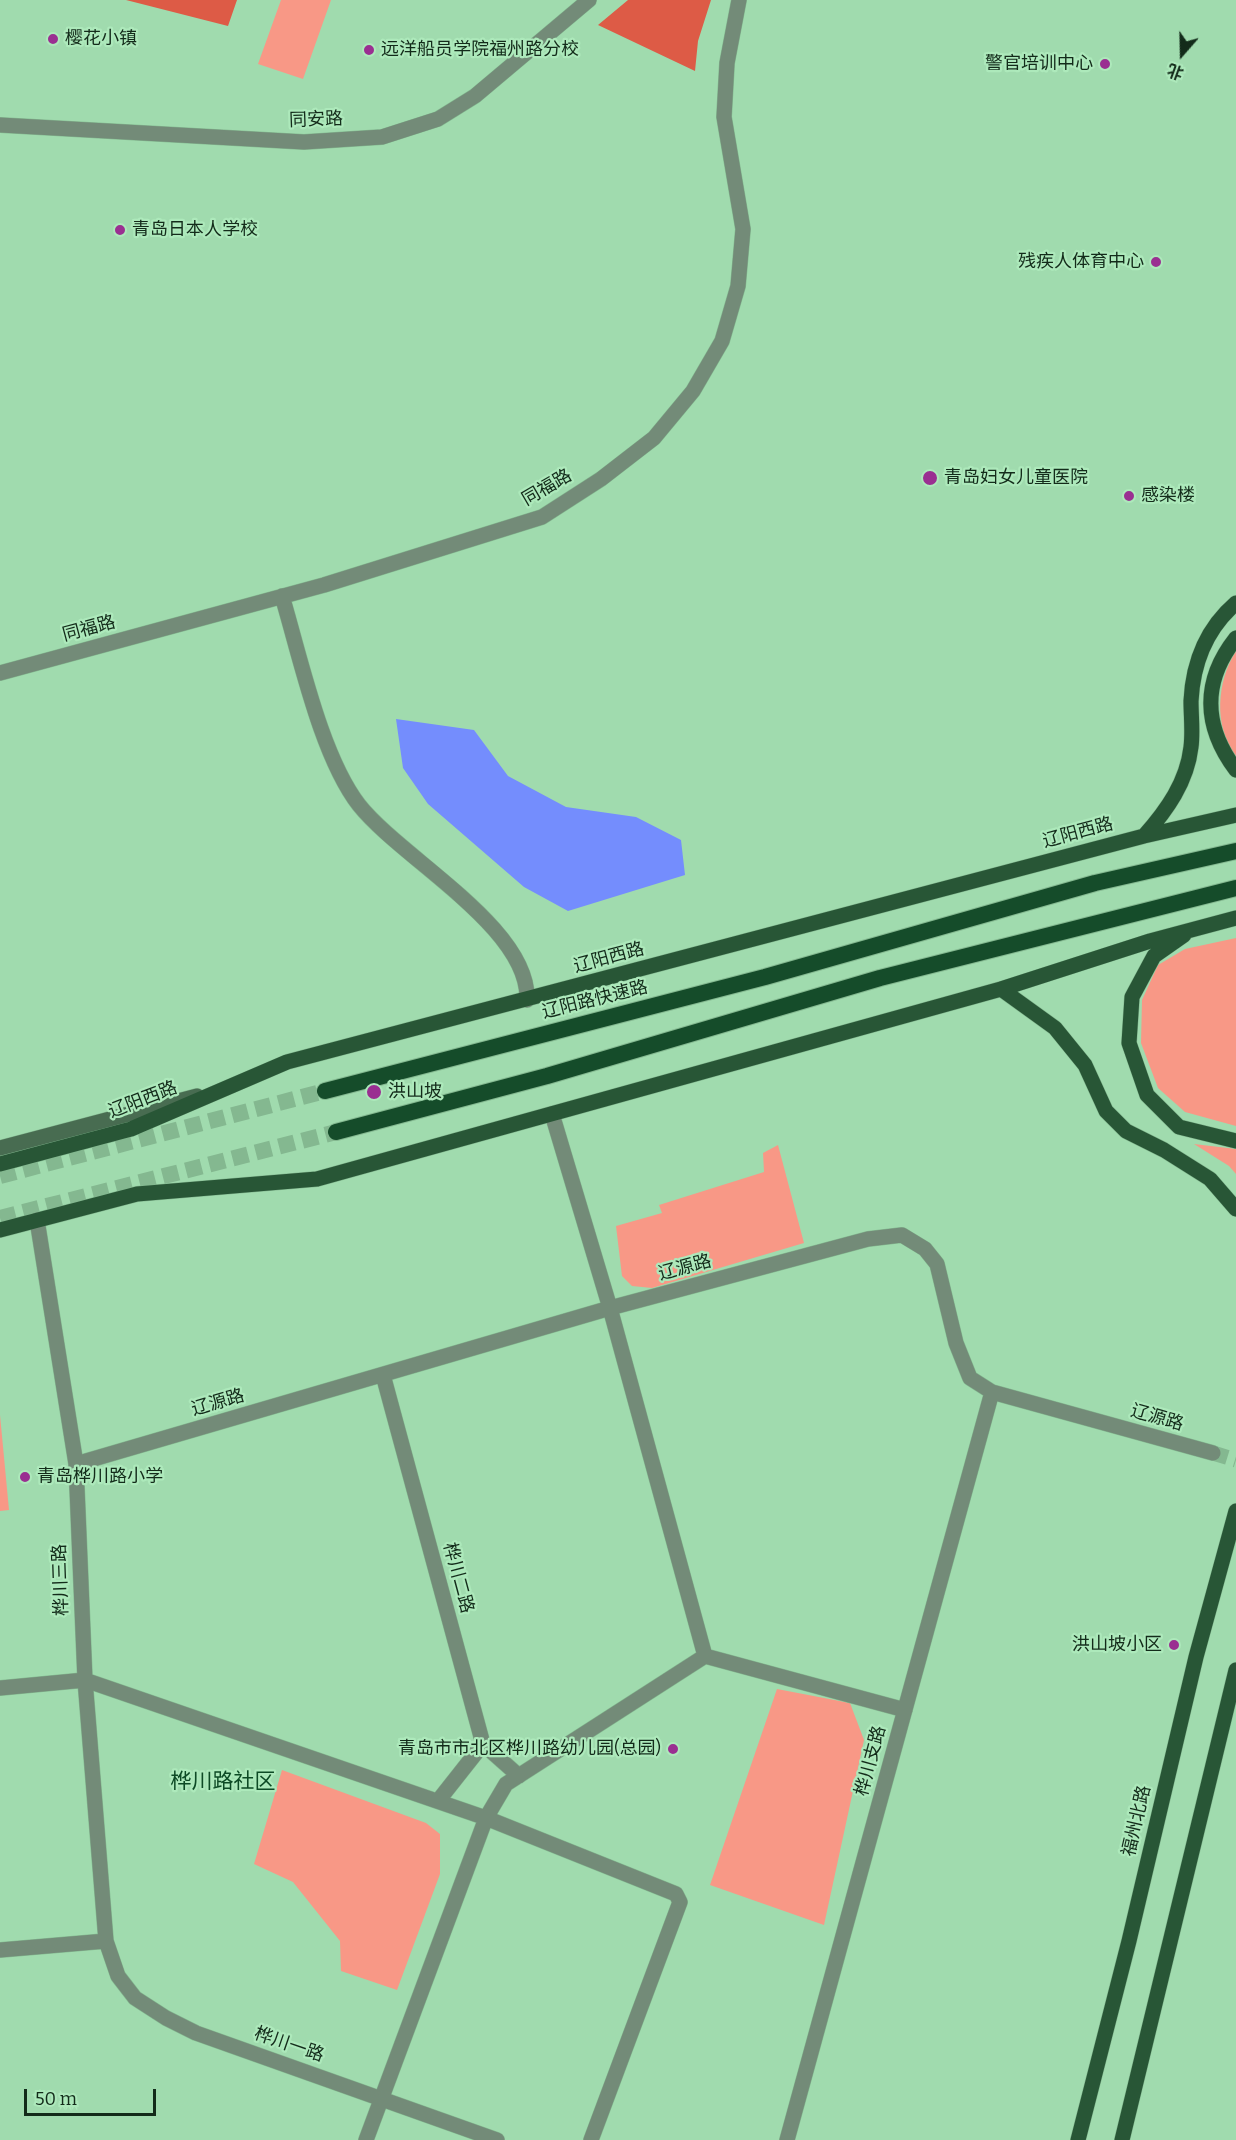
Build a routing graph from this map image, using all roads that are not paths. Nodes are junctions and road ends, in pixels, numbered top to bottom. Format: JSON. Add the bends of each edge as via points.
{"nodes":[{"id":1,"x":589,"y":0,"type":"edge"},
{"id":2,"x":739,"y":0,"type":"edge"},
{"id":3,"x":0,"y":124,"type":"edge"},
{"id":4,"x":282,"y":596,"type":"junction"},
{"id":5,"x":1236,"y":603,"type":"edge"},
{"id":6,"x":1236,"y":638,"type":"edge"},
{"id":7,"x":0,"y":673,"type":"edge"},
{"id":8,"x":1236,"y":770,"type":"edge"},
{"id":9,"x":1236,"y":815,"type":"edge"},
{"id":10,"x":1144,"y":836,"type":"junction"},
{"id":11,"x":1236,"y":851,"type":"edge"},
{"id":12,"x":1236,"y":888,"type":"edge"},
{"id":13,"x":1236,"y":918,"type":"edge"},
{"id":14,"x":1193,"y":929,"type":"junction"},
{"id":15,"x":1001,"y":988,"type":"junction"},
{"id":16,"x":527,"y":1000,"type":"junction"},
{"id":17,"x":228,"y":1087,"type":"junction"},
{"id":18,"x":325,"y":1091,"type":"tunnel mouth"},
{"id":19,"x":552,"y":1114,"type":"junction"},
{"id":20,"x":336,"y":1132,"type":"tunnel mouth"},
{"id":21,"x":1236,"y":1141,"type":"edge"},
{"id":22,"x":0,"y":1148,"type":"edge"},
{"id":23,"x":0,"y":1164,"type":"edge"},
{"id":24,"x":1236,"y":1209,"type":"edge"},
{"id":25,"x":37,"y":1220,"type":"junction"},
{"id":26,"x":0,"y":1230,"type":"edge"},
{"id":27,"x":610,"y":1308,"type":"junction"},
{"id":28,"x":383,"y":1375,"type":"junction"},
{"id":29,"x":992,"y":1392,"type":"junction"},
{"id":30,"x":1213,"y":1454,"type":"tunnel mouth"},
{"id":31,"x":76,"y":1464,"type":"junction"},
{"id":32,"x":1236,"y":1511,"type":"edge"},
{"id":33,"x":705,"y":1656,"type":"junction"},
{"id":34,"x":1236,"y":1670,"type":"edge"},
{"id":35,"x":85,"y":1680,"type":"junction"},
{"id":36,"x":0,"y":1688,"type":"edge"},
{"id":37,"x":905,"y":1710,"type":"junction"},
{"id":38,"x":483,"y":1744,"type":"junction"},
{"id":39,"x":519,"y":1776,"type":"junction"},
{"id":40,"x":438,"y":1801,"type":"junction"},
{"id":41,"x":486,"y":1818,"type":"junction"},
{"id":42,"x":106,"y":1941,"type":"junction"},
{"id":43,"x":0,"y":1950,"type":"edge"},
{"id":44,"x":382,"y":2098,"type":"junction"},
{"id":45,"x":366,"y":2140,"type":"edge"},
{"id":46,"x":497,"y":2140,"type":"edge"},
{"id":47,"x":591,"y":2140,"type":"edge"},
{"id":48,"x":787,"y":2140,"type":"edge"},
{"id":49,"x":1078,"y":2140,"type":"edge"},
{"id":50,"x":1122,"y":2140,"type":"edge"}],
"edges":[{"from":1,"to":3,"type":"street","name":"同安路","via":[[475,96],[438,118],[382,137],[304,142]]},
{"from":2,"to":4,"type":"street","name":"同福路","via":[[727,63],[724,117],[743,229],[738,286],[722,341],[693,392],[654,438],[542,517]]},
{"from":4,"to":7,"type":"street","name":"同福路"},
{"from":4,"to":16,"type":"street","via":[[332,759],[358,804],[396,843],[486,918],[513,953],[527,987]]},
{"from":5,"to":10,"type":"main road","via":[[1222,615],[1199,655],[1186,770],[1163,813]]},
{"from":6,"to":8,"type":"main road","via":[[1216,667],[1211,715]]},
{"from":9,"to":10,"type":"main road","name":"辽阳西路"},
{"from":10,"to":16,"type":"main road","name":"辽阳西路"},
{"from":11,"to":18,"type":"highway","name":"辽阳路快速路","via":[[1095,883],[765,977]]},
{"from":12,"to":20,"type":"highway","via":[[880,978],[547,1076]]},
{"from":13,"to":14,"type":"main road"},
{"from":14,"to":15,"type":"main road"},
{"from":14,"to":21,"type":"main road","via":[[1154,956],[1132,997],[1129,1042],[1147,1095],[1179,1127]]},
{"from":15,"to":19,"type":"main road"},
{"from":15,"to":24,"type":"main road","via":[[1055,1028],[1085,1065],[1106,1111],[1126,1131],[1210,1179]]},
{"from":16,"to":17,"type":"main road","name":"辽阳西路","via":[[286,1062]]},
{"from":17,"to":22,"type":"main road"},
{"from":17,"to":23,"type":"main road","name":"辽阳西路","via":[[130,1129]]},
{"from":19,"to":25,"type":"main road","via":[[317,1179],[137,1194]]},
{"from":19,"to":27,"type":"street"},
{"from":25,"to":26,"type":"main road"},
{"from":25,"to":31,"type":"street","name":"桦川三路"},
{"from":27,"to":28,"type":"street","name":"辽源路"},
{"from":27,"to":29,"type":"street","name":"辽源路","via":[[868,1239],[902,1235],[925,1249],[937,1264],[956,1343],[970,1378]]},
{"from":27,"to":33,"type":"street"},
{"from":28,"to":31,"type":"street","name":"辽源路"},
{"from":28,"to":38,"type":"street","name":"桦川二路"},
{"from":29,"to":30,"type":"street","name":"辽源路"},
{"from":29,"to":37,"type":"street","name":"桦川支路"},
{"from":31,"to":35,"type":"street","name":"桦川三路"},
{"from":32,"to":49,"type":"main road","name":"福州北路","via":[[1196,1657]]},
{"from":33,"to":37,"type":"street"},
{"from":33,"to":39,"type":"street"},
{"from":34,"to":50,"type":"main road"},
{"from":35,"to":36,"type":"street"},
{"from":35,"to":40,"type":"street"},
{"from":35,"to":42,"type":"street","name":"桦川三路"},
{"from":37,"to":48,"type":"street","name":"桦川支路"},
{"from":38,"to":39,"type":"street"},
{"from":38,"to":40,"type":"street"},
{"from":39,"to":41,"type":"street","via":[[506,1784]]},
{"from":40,"to":41,"type":"street"},
{"from":41,"to":44,"type":"street"},
{"from":41,"to":47,"type":"street","via":[[676,1894],[680,1902]]},
{"from":42,"to":43,"type":"street"},
{"from":42,"to":44,"type":"street","name":"桦川一路","via":[[118,1976],[135,1998],[166,2019]]},
{"from":44,"to":45,"type":"street"},
{"from":44,"to":46,"type":"street","name":"桦川一路"}]}
